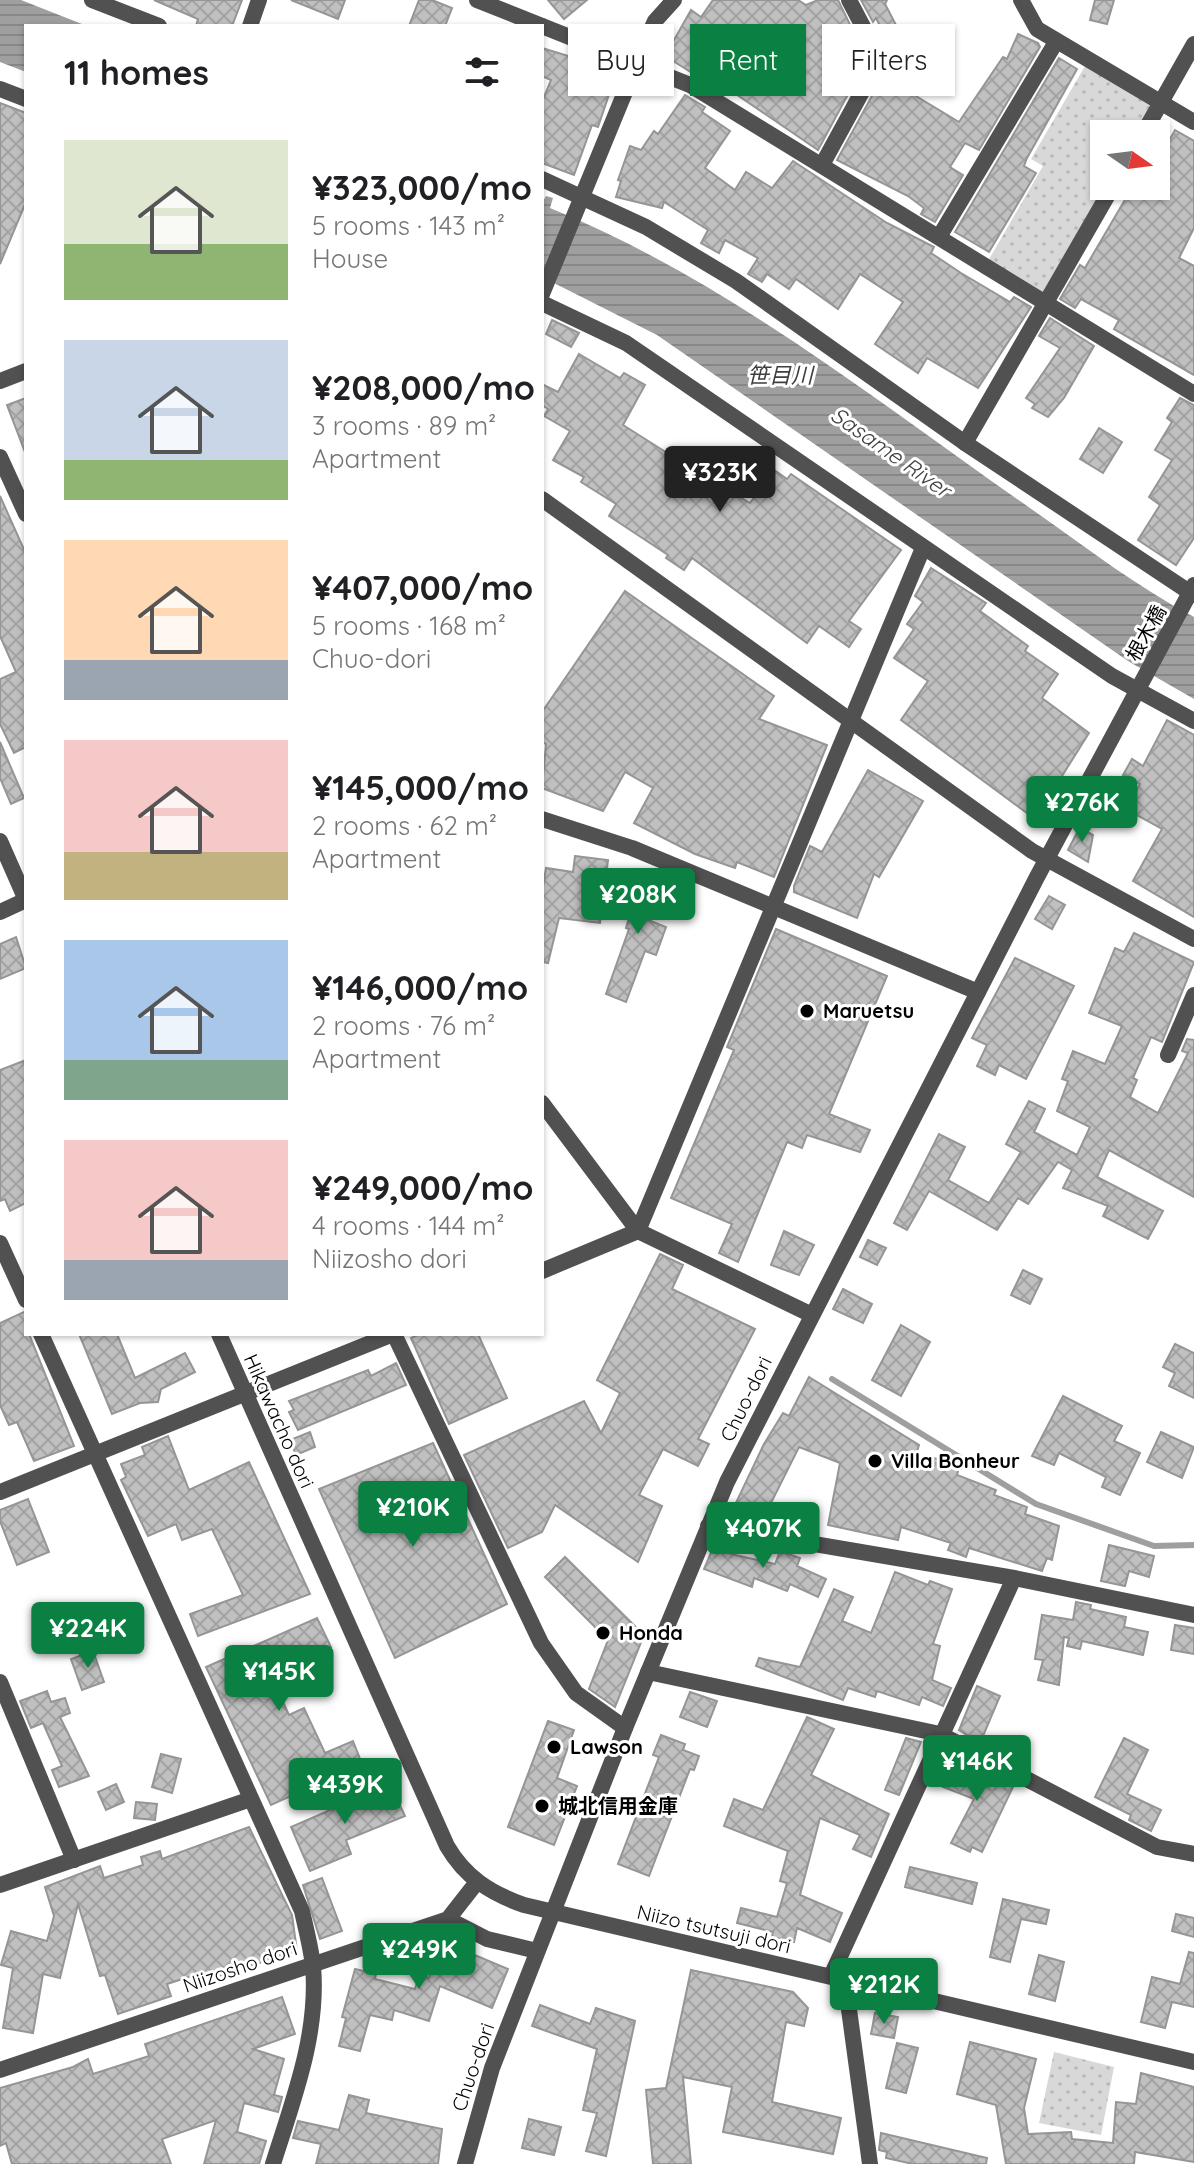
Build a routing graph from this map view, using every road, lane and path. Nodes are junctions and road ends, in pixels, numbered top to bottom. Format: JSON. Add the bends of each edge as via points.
{"nodes":[{"id":1,"x":92,"y":0,"type":"edge"},
{"id":2,"x":259,"y":0,"type":"edge"},
{"id":3,"x":477,"y":0,"type":"edge"},
{"id":4,"x":674,"y":0,"type":"edge"},
{"id":5,"x":849,"y":0,"type":"edge"},
{"id":6,"x":1021,"y":0,"type":"edge"},
{"id":7,"x":154,"y":24,"type":"edge"},
{"id":8,"x":251,"y":24,"type":"edge"},
{"id":9,"x":537,"y":24,"type":"edge"},
{"id":10,"x":654,"y":24,"type":"edge"},
{"id":11,"x":544,"y":27,"type":"edge"},
{"id":12,"x":568,"y":36,"type":"edge"},
{"id":13,"x":1056,"y":42,"type":"junction"},
{"id":14,"x":1194,"y":44,"type":"edge"},
{"id":15,"x":674,"y":79,"type":"edge"},
{"id":16,"x":0,"y":89,"type":"edge"},
{"id":17,"x":624,"y":96,"type":"edge"},
{"id":18,"x":24,"y":98,"type":"edge"},
{"id":19,"x":1161,"y":103,"type":"junction"},
{"id":20,"x":1151,"y":120,"type":"edge"},
{"id":21,"x":1194,"y":122,"type":"edge"},
{"id":22,"x":822,"y":165,"type":"junction"},
{"id":23,"x":544,"y":180,"type":"edge"},
{"id":24,"x":581,"y":200,"type":"junction"},
{"id":25,"x":1105,"y":200,"type":"edge"},
{"id":26,"x":939,"y":237,"type":"junction"},
{"id":27,"x":544,"y":289,"type":"edge"},
{"id":28,"x":1046,"y":303,"type":"junction"},
{"id":29,"x":544,"y":304,"type":"edge"},
{"id":30,"x":24,"y":372,"type":"edge"},
{"id":31,"x":0,"y":381,"type":"edge"},
{"id":32,"x":1194,"y":394,"type":"edge"},
{"id":33,"x":965,"y":443,"type":"junction"},
{"id":34,"x":0,"y":457,"type":"edge"},
{"id":35,"x":544,"y":500,"type":"edge"},
{"id":36,"x":24,"y":510,"type":"edge"},
{"id":37,"x":923,"y":548,"type":"junction"},
{"id":38,"x":1191,"y":593,"type":"edge"},
{"id":39,"x":1138,"y":688,"type":"junction"},
{"id":40,"x":850,"y":720,"type":"junction"},
{"id":41,"x":1194,"y":721,"type":"edge"},
{"id":42,"x":544,"y":820,"type":"edge"},
{"id":43,"x":0,"y":841,"type":"edge"},
{"id":44,"x":1048,"y":859,"type":"junction"},
{"id":45,"x":24,"y":895,"type":"edge"},
{"id":46,"x":24,"y":901,"type":"edge"},
{"id":47,"x":773,"y":908,"type":"junction"},
{"id":48,"x":0,"y":912,"type":"edge"},
{"id":49,"x":1194,"y":939,"type":"edge"},
{"id":50,"x":978,"y":992,"type":"junction"},
{"id":51,"x":1194,"y":995,"type":"edge"},
{"id":52,"x":1168,"y":1055,"type":"dead end"},
{"id":53,"x":544,"y":1106,"type":"edge"},
{"id":54,"x":638,"y":1231,"type":"junction"},
{"id":55,"x":0,"y":1243,"type":"edge"},
{"id":56,"x":544,"y":1270,"type":"edge"},
{"id":57,"x":24,"y":1296,"type":"edge"},
{"id":58,"x":810,"y":1314,"type":"junction"},
{"id":59,"x":42,"y":1336,"type":"edge"},
{"id":60,"x":220,"y":1336,"type":"edge"},
{"id":61,"x":389,"y":1336,"type":"edge"},
{"id":62,"x":395,"y":1336,"type":"edge"},
{"id":63,"x":244,"y":1391,"type":"junction"},
{"id":64,"x":95,"y":1453,"type":"junction"},
{"id":65,"x":0,"y":1492,"type":"edge"},
{"id":66,"x":708,"y":1526,"type":"junction"},
{"id":67,"x":1014,"y":1578,"type":"junction"},
{"id":68,"x":1194,"y":1615,"type":"edge"},
{"id":69,"x":648,"y":1672,"type":"junction"},
{"id":70,"x":0,"y":1682,"type":"edge"},
{"id":71,"x":625,"y":1728,"type":"junction"},
{"id":72,"x":940,"y":1734,"type":"junction"},
{"id":73,"x":251,"y":1799,"type":"junction"},
{"id":74,"x":1194,"y":1854,"type":"edge"},
{"id":75,"x":74,"y":1860,"type":"junction"},
{"id":76,"x":477,"y":1882,"type":"junction"},
{"id":77,"x":0,"y":1885,"type":"edge"},
{"id":78,"x":552,"y":1912,"type":"junction"},
{"id":79,"x":448,"y":1919,"type":"junction"},
{"id":80,"x":537,"y":1951,"type":"junction"},
{"id":81,"x":313,"y":1964,"type":"junction"},
{"id":82,"x":838,"y":1978,"type":"junction"},
{"id":83,"x":1194,"y":2062,"type":"edge"},
{"id":84,"x":0,"y":2070,"type":"edge"},
{"id":85,"x":273,"y":2164,"type":"edge"},
{"id":86,"x":465,"y":2164,"type":"edge"},
{"id":87,"x":870,"y":2164,"type":"edge"}],
"edges":[{"from":1,"to":7,"type":"street"},
{"from":2,"to":8,"type":"street"},
{"from":3,"to":9,"type":"street"},
{"from":4,"to":10,"type":"street"},
{"from":5,"to":22,"type":"street","via":[[880,59]]},
{"from":6,"to":13,"type":"street","via":[[1037,29]]},
{"from":11,"to":12,"type":"street"},
{"from":13,"to":19,"type":"street"},
{"from":13,"to":26,"type":"street"},
{"from":14,"to":19,"type":"street"},
{"from":15,"to":22,"type":"street"},
{"from":16,"to":18,"type":"street"},
{"from":17,"to":24,"type":"street"},
{"from":19,"to":20,"type":"street"},
{"from":19,"to":21,"type":"street"},
{"from":22,"to":26,"type":"street"},
{"from":23,"to":24,"type":"street"},
{"from":24,"to":27,"type":"street"},
{"from":24,"to":33,"type":"street","via":[[646,227],[736,281]]},
{"from":25,"to":28,"type":"street"},
{"from":26,"to":28,"type":"street"},
{"from":28,"to":32,"type":"street"},
{"from":28,"to":33,"type":"street"},
{"from":29,"to":37,"type":"street","via":[[626,343]]},
{"from":30,"to":31,"type":"street"},
{"from":33,"to":38,"type":"street"},
{"from":34,"to":36,"type":"street"},
{"from":35,"to":40,"type":"street"},
{"from":37,"to":39,"type":"street"},
{"from":37,"to":40,"type":"street"},
{"from":38,"to":39,"type":"street","name":"根木橋"},
{"from":39,"to":41,"type":"street"},
{"from":39,"to":44,"type":"street","name":"Chuo-dori"},
{"from":40,"to":44,"type":"street"},
{"from":40,"to":47,"type":"street"},
{"from":42,"to":47,"type":"street","via":[[632,848]]},
{"from":43,"to":45,"type":"street"},
{"from":44,"to":49,"type":"street"},
{"from":44,"to":50,"type":"street","name":"Chuo-dori"},
{"from":46,"to":48,"type":"street"},
{"from":47,"to":50,"type":"street"},
{"from":47,"to":54,"type":"street"},
{"from":50,"to":58,"type":"street","name":"Chuo-dori"},
{"from":51,"to":52,"type":"street"},
{"from":53,"to":54,"type":"street"},
{"from":54,"to":56,"type":"street"},
{"from":54,"to":58,"type":"street"},
{"from":55,"to":57,"type":"street"},
{"from":58,"to":66,"type":"street","name":"Chuo-dori"},
{"from":59,"to":64,"type":"street"},
{"from":60,"to":63,"type":"street","name":"Hikawacho dori"},
{"from":61,"to":63,"type":"street"},
{"from":62,"to":71,"type":"street","via":[[541,1643],[576,1693]]},
{"from":63,"to":64,"type":"street"},
{"from":63,"to":76,"type":"street","name":"Hikawacho dori","via":[[447,1846]]},
{"from":64,"to":65,"type":"street"},
{"from":64,"to":73,"type":"street"},
{"from":66,"to":67,"type":"street"},
{"from":66,"to":69,"type":"street","name":"Chuo-dori"},
{"from":67,"to":68,"type":"street"},
{"from":67,"to":72,"type":"street"},
{"from":69,"to":71,"type":"street","name":"Chuo-dori"},
{"from":69,"to":72,"type":"street"},
{"from":70,"to":75,"type":"street"},
{"from":71,"to":78,"type":"street","name":"Chuo-dori"},
{"from":72,"to":74,"type":"street","via":[[1157,1847]]},
{"from":72,"to":82,"type":"street"},
{"from":73,"to":75,"type":"street"},
{"from":73,"to":81,"type":"street","via":[[302,1911]]},
{"from":75,"to":77,"type":"street"},
{"from":76,"to":78,"type":"street","name":"Hikawacho dori","via":[[513,1901]]},
{"from":76,"to":79,"type":"street"},
{"from":78,"to":80,"type":"street","name":"Chuo-dori"},
{"from":78,"to":82,"type":"street","name":"Niizo tsutsuji dori"},
{"from":79,"to":80,"type":"street","via":[[487,1939]]},
{"from":79,"to":81,"type":"street","name":"Niizosho dori"},
{"from":80,"to":86,"type":"street","name":"Chuo-dori","via":[[481,2098]]},
{"from":81,"to":84,"type":"street","name":"Niizosho dori"},
{"from":81,"to":85,"type":"street","via":[[307,2049]]},
{"from":82,"to":83,"type":"street","name":"Niizo tsutsuji dori"},
{"from":82,"to":87,"type":"street"}]}
